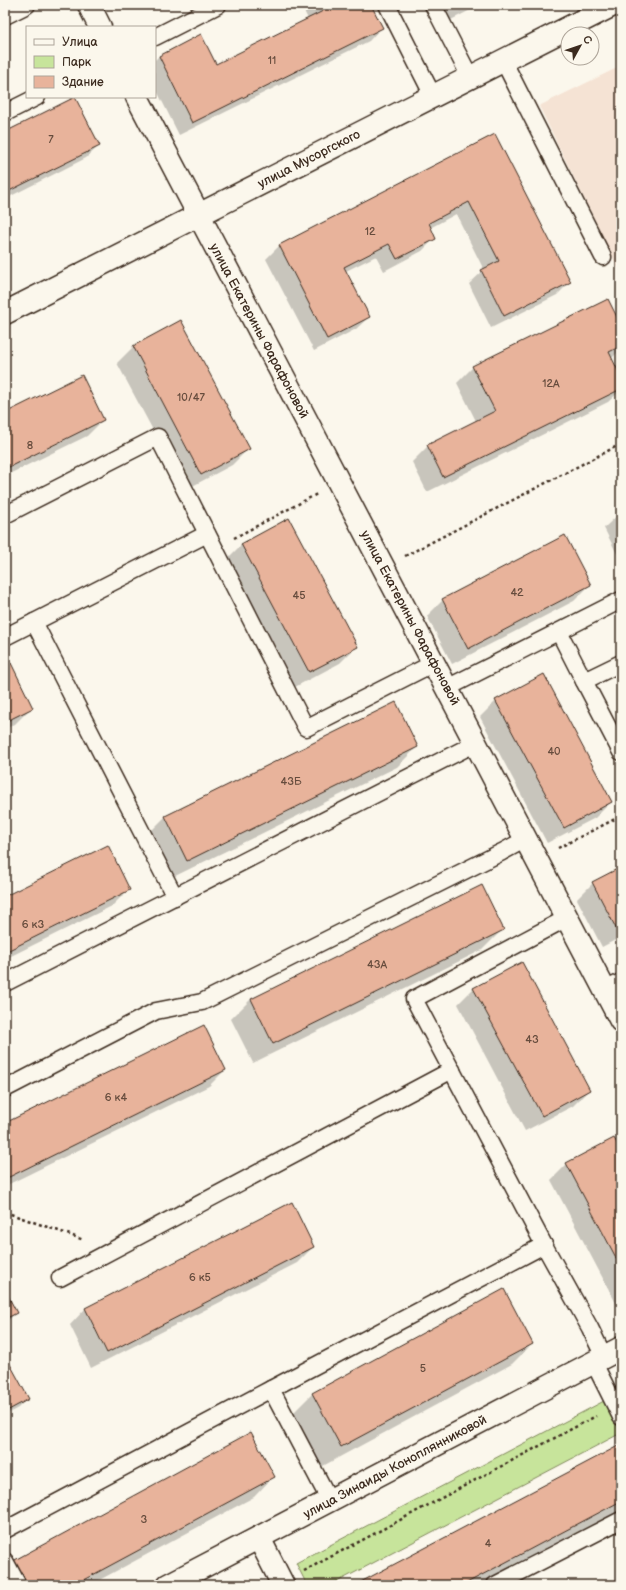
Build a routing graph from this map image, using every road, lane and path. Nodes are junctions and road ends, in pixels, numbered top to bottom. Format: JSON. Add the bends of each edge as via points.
{"nodes":[{"id":1,"x":27,"y":5,"type":"edge"},
{"id":2,"x":89,"y":5,"type":"edge"},
{"id":3,"x":218,"y":5,"type":"edge"},
{"id":4,"x":387,"y":5,"type":"edge"},
{"id":5,"x":434,"y":5,"type":"edge"},
{"id":6,"x":613,"y":5,"type":"edge"},
{"id":7,"x":5,"y":16,"type":"edge"},
{"id":8,"x":100,"y":26,"type":"edge"},
{"id":9,"x":156,"y":36,"type":"edge"},
{"id":10,"x":504,"y":60,"type":"junction"},
{"id":11,"x":470,"y":77,"type":"junction"},
{"id":12,"x":433,"y":96,"type":"junction"},
{"id":13,"x":35,"y":98,"type":"edge"},
{"id":14,"x":138,"y":98,"type":"edge"},
{"id":15,"x":5,"y":113,"type":"edge"},
{"id":16,"x":198,"y":215,"type":"junction"},
{"id":17,"x":603,"y":257,"type":"dead end"},
{"id":18,"x":5,"y":313,"type":"edge"},
{"id":19,"x":621,"y":444,"type":"edge"},
{"id":20,"x":339,"y":482,"type":"junction"},
{"id":21,"x":5,"y":515,"type":"edge"},
{"id":22,"x":207,"y":534,"type":"junction"},
{"id":23,"x":214,"y":548,"type":"junction"},
{"id":24,"x":383,"y":567,"type":"junction"},
{"id":25,"x":621,"y":600,"type":"edge"},
{"id":26,"x":34,"y":622,"type":"junction"},
{"id":27,"x":559,"y":632,"type":"junction"},
{"id":28,"x":5,"y":637,"type":"edge"},
{"id":29,"x":434,"y":663,"type":"junction"},
{"id":30,"x":621,"y":663,"type":"edge"},
{"id":31,"x":584,"y":682,"type":"junction"},
{"id":32,"x":447,"y":688,"type":"junction"},
{"id":33,"x":476,"y":743,"type":"junction"},
{"id":34,"x":621,"y":752,"type":"edge"},
{"id":35,"x":621,"y":816,"type":"edge"},
{"id":36,"x":526,"y":839,"type":"junction"},
{"id":37,"x":536,"y":859,"type":"junction"},
{"id":38,"x":175,"y":897,"type":"junction"},
{"id":39,"x":567,"y":918,"type":"junction"},
{"id":40,"x":5,"y":983,"type":"edge"},
{"id":41,"x":613,"y":986,"type":"edge"},
{"id":42,"x":621,"y":1021,"type":"edge"},
{"id":43,"x":452,"y":1070,"type":"junction"},
{"id":44,"x":5,"y":1089,"type":"edge"},
{"id":45,"x":5,"y":1212,"type":"edge"},
{"id":46,"x":544,"y":1245,"type":"junction"},
{"id":47,"x":112,"y":1250,"type":"junction"},
{"id":48,"x":60,"y":1278,"type":"dead end"},
{"id":49,"x":606,"y":1356,"type":"edge"},
{"id":50,"x":271,"y":1389,"type":"junction"},
{"id":51,"x":618,"y":1411,"type":"edge"},
{"id":52,"x":330,"y":1501,"type":"junction"},
{"id":53,"x":621,"y":1520,"type":"edge"},
{"id":54,"x":5,"y":1530,"type":"edge"},
{"id":55,"x":259,"y":1538,"type":"junction"},
{"id":56,"x":5,"y":1562,"type":"edge"},
{"id":57,"x":283,"y":1584,"type":"edge"},
{"id":58,"x":18,"y":1585,"type":"edge"},
{"id":59,"x":168,"y":1585,"type":"edge"},
{"id":60,"x":495,"y":1585,"type":"edge"}],
"edges":[{"from":1,"to":7,"type":"lane"},
{"from":2,"to":8,"type":"street"},
{"from":3,"to":9,"type":"lane"},
{"from":4,"to":12,"type":"lane"},
{"from":5,"to":11,"type":"lane"},
{"from":6,"to":10,"type":"street","name":"улица Мусоргского"},
{"from":10,"to":11,"type":"street","name":"улица Мусоргского"},
{"from":10,"to":17,"type":"lane"},
{"from":11,"to":12,"type":"street","name":"улица Мусоргского"},
{"from":12,"to":16,"type":"street","name":"улица Мусоргского"},
{"from":13,"to":15,"type":"lane"},
{"from":14,"to":16,"type":"street","name":"улица Екатерины Фарафоновой"},
{"from":16,"to":18,"type":"street","name":"улица Мусоргского"},
{"from":16,"to":20,"type":"street","name":"улица Екатерины Фарафоновой"},
{"from":19,"to":24,"type":"path"},
{"from":20,"to":23,"type":"path"},
{"from":20,"to":24,"type":"street","name":"улица Екатерины Фарафоновой"},
{"from":21,"to":22,"type":"lane","via":[[158,437]]},
{"from":22,"to":23,"type":"lane"},
{"from":22,"to":26,"type":"lane"},
{"from":23,"to":29,"type":"lane","via":[[306,728]]},
{"from":24,"to":29,"type":"street","name":"улица Екатерины Фарафоновой"},
{"from":25,"to":27,"type":"lane"},
{"from":26,"to":28,"type":"lane"},
{"from":26,"to":38,"type":"lane"},
{"from":27,"to":31,"type":"lane"},
{"from":27,"to":32,"type":"lane"},
{"from":29,"to":32,"type":"street","name":"улица Екатерины Фарафоновой"},
{"from":30,"to":31,"type":"lane"},
{"from":31,"to":34,"type":"lane"},
{"from":32,"to":33,"type":"street","name":"улица Екатерины Фарафоновой"},
{"from":33,"to":36,"type":"street","name":"улица Екатерины Фарафоновой"},
{"from":33,"to":38,"type":"lane"},
{"from":35,"to":37,"type":"path"},
{"from":36,"to":37,"type":"street","name":"улица Екатерины Фарафоновой"},
{"from":36,"to":44,"type":"lane","via":[[202,1002],[156,1011]]},
{"from":37,"to":39,"type":"street","name":"улица Екатерины Фарафоновой"},
{"from":38,"to":40,"type":"lane"},
{"from":39,"to":41,"type":"street","name":"улица Екатерины Фарафоновой"},
{"from":39,"to":43,"type":"lane","via":[[414,999]]},
{"from":41,"to":42,"type":"street","name":"улица Екатерины Фарафоновой"},
{"from":43,"to":46,"type":"lane"},
{"from":43,"to":47,"type":"lane"},
{"from":45,"to":47,"type":"path"},
{"from":46,"to":49,"type":"lane"},
{"from":46,"to":50,"type":"lane"},
{"from":47,"to":48,"type":"lane"},
{"from":49,"to":51,"type":"lane"},
{"from":49,"to":52,"type":"street","name":"улица Зинаиды Коноплянниковой"},
{"from":50,"to":52,"type":"lane"},
{"from":50,"to":54,"type":"lane"},
{"from":51,"to":57,"type":"path"},
{"from":52,"to":55,"type":"street","name":"улица Зинаиды Коноплянниковой"},
{"from":53,"to":60,"type":"lane"},
{"from":55,"to":57,"type":"street"},
{"from":55,"to":59,"type":"street","name":"улица Зинаиды Коноплянниковой"},
{"from":56,"to":58,"type":"lane"}]}
